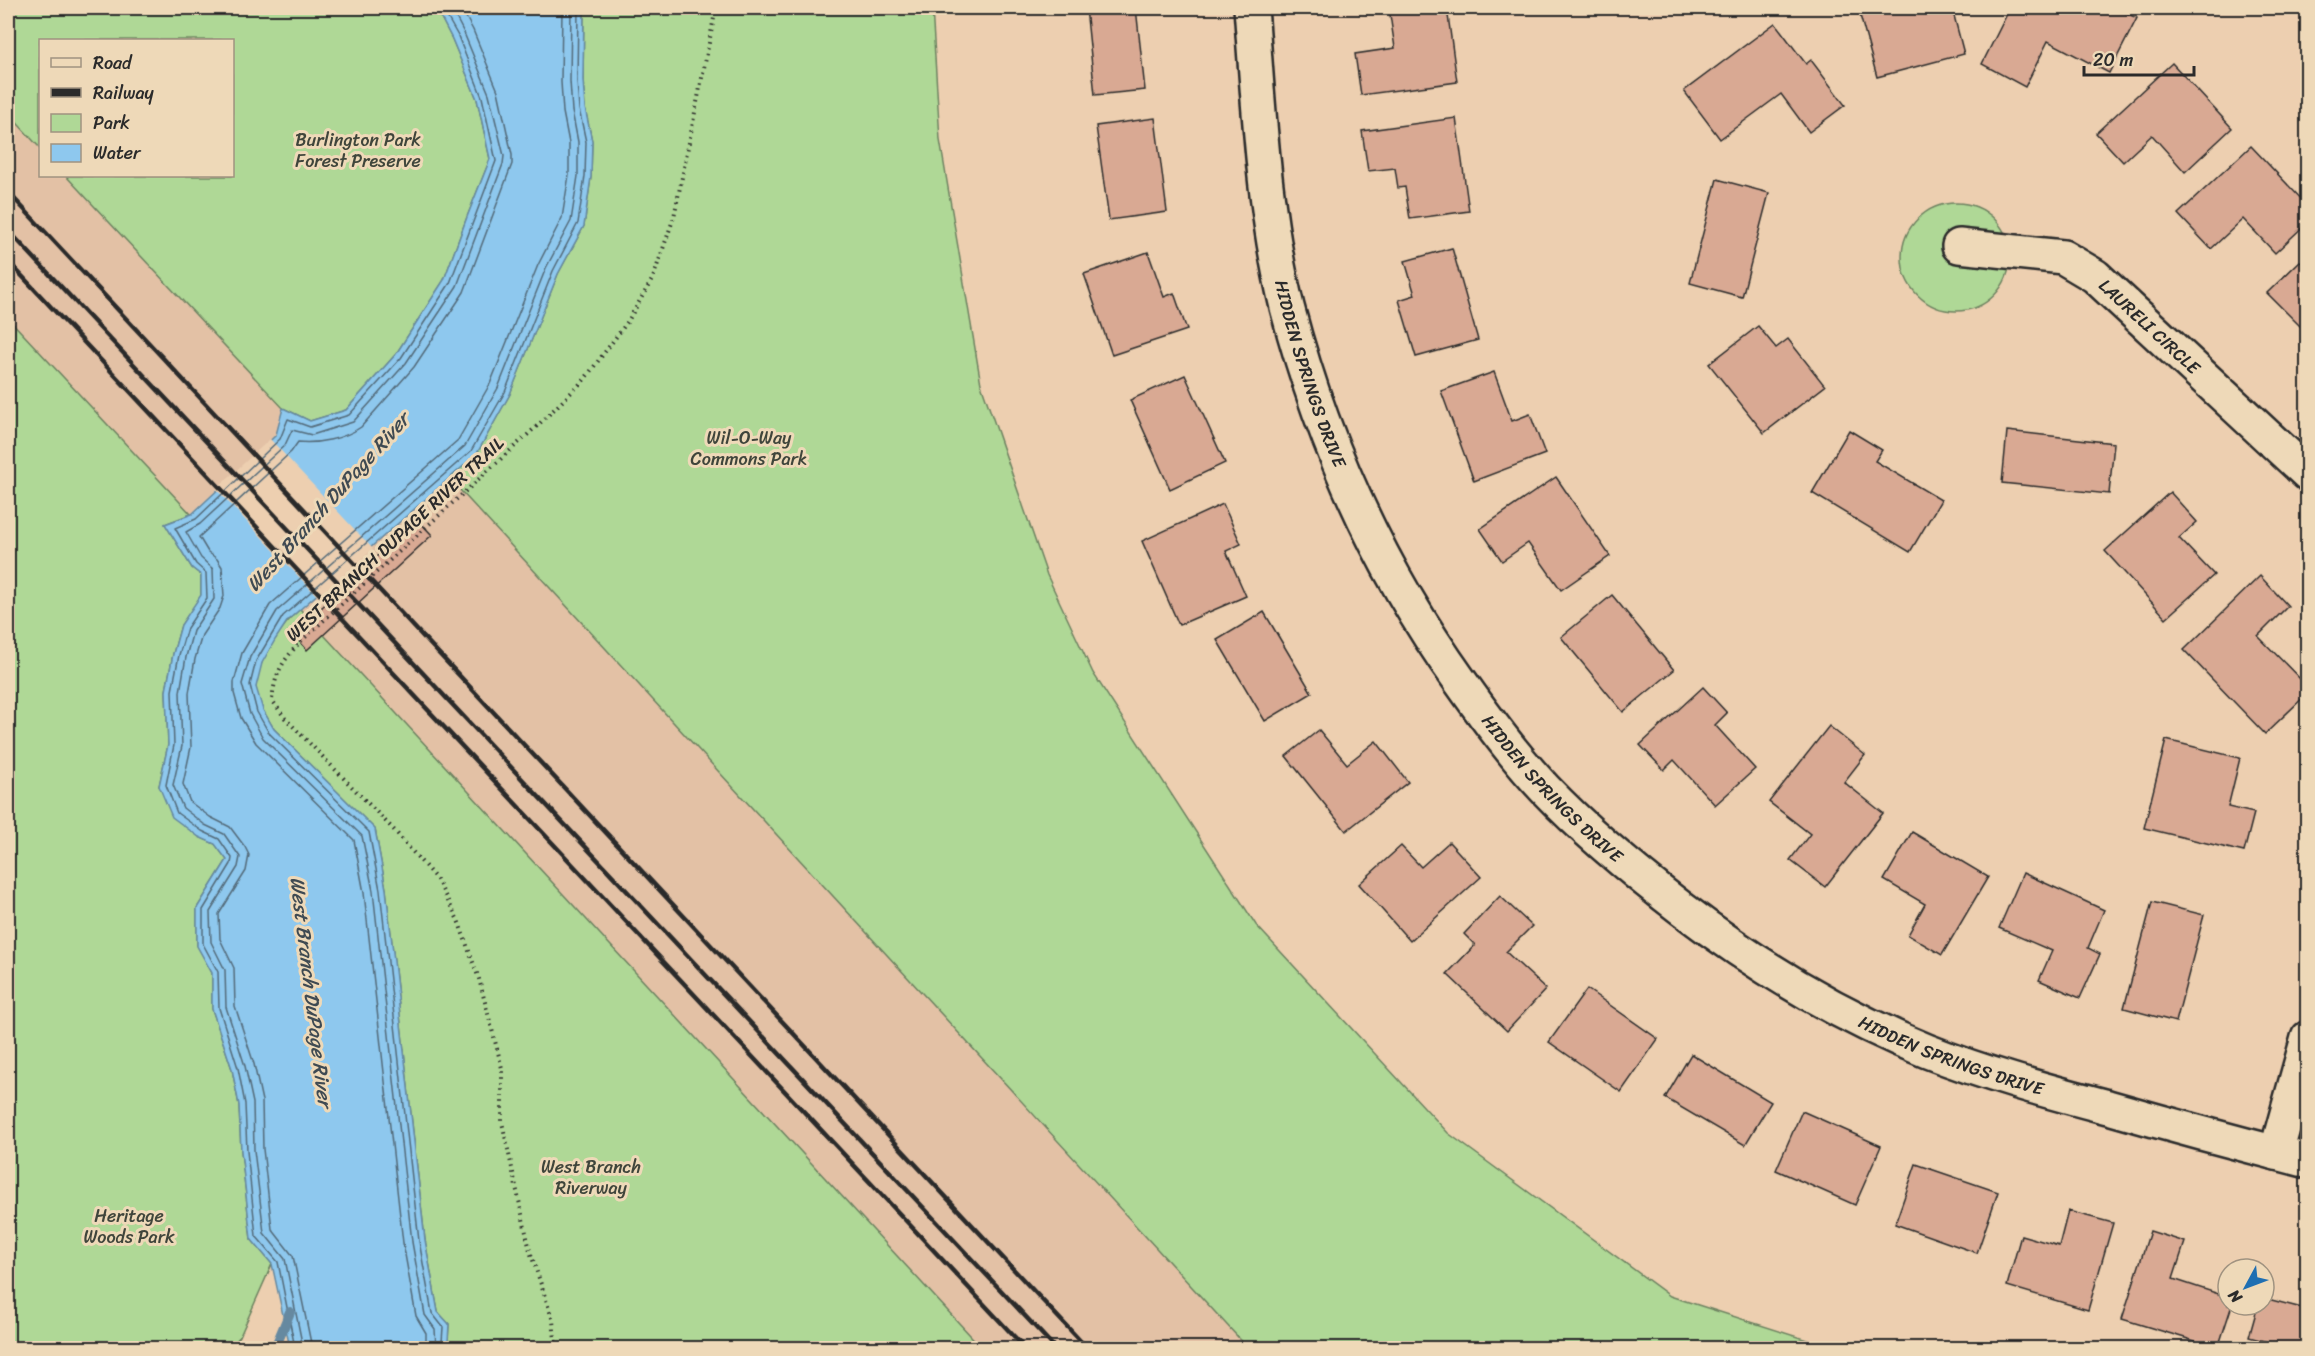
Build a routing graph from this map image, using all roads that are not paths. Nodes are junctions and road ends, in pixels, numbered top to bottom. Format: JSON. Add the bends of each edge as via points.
{"nodes":[{"id":1,"x":1251,"y":8,"type":"edge"},
{"id":2,"x":1959,"y":246,"type":"dead end"},
{"id":3,"x":2307,"y":474,"type":"edge"},
{"id":4,"x":2307,"y":1038,"type":"edge"},
{"id":5,"x":2276,"y":1153,"type":"junction"},
{"id":6,"x":2307,"y":1161,"type":"edge"}],
"edges":[{"from":1,"to":5,"type":"street","name":"HIDDEN SPRINGS DRIVE","via":[[1268,201],[1287,305],[1319,415],[1381,555],[1430,639],[1494,730],[1546,789],[1626,866],[1730,945],[1837,1009],[1925,1050],[1986,1072]]},
{"from":2,"to":3,"type":"street","name":"LAURELI CIRCLE","via":[[2062,257],[2096,276]]},
{"from":4,"to":5,"type":"street"},
{"from":5,"to":6,"type":"street","name":"HIDDEN SPRINGS DRIVE"}]}
